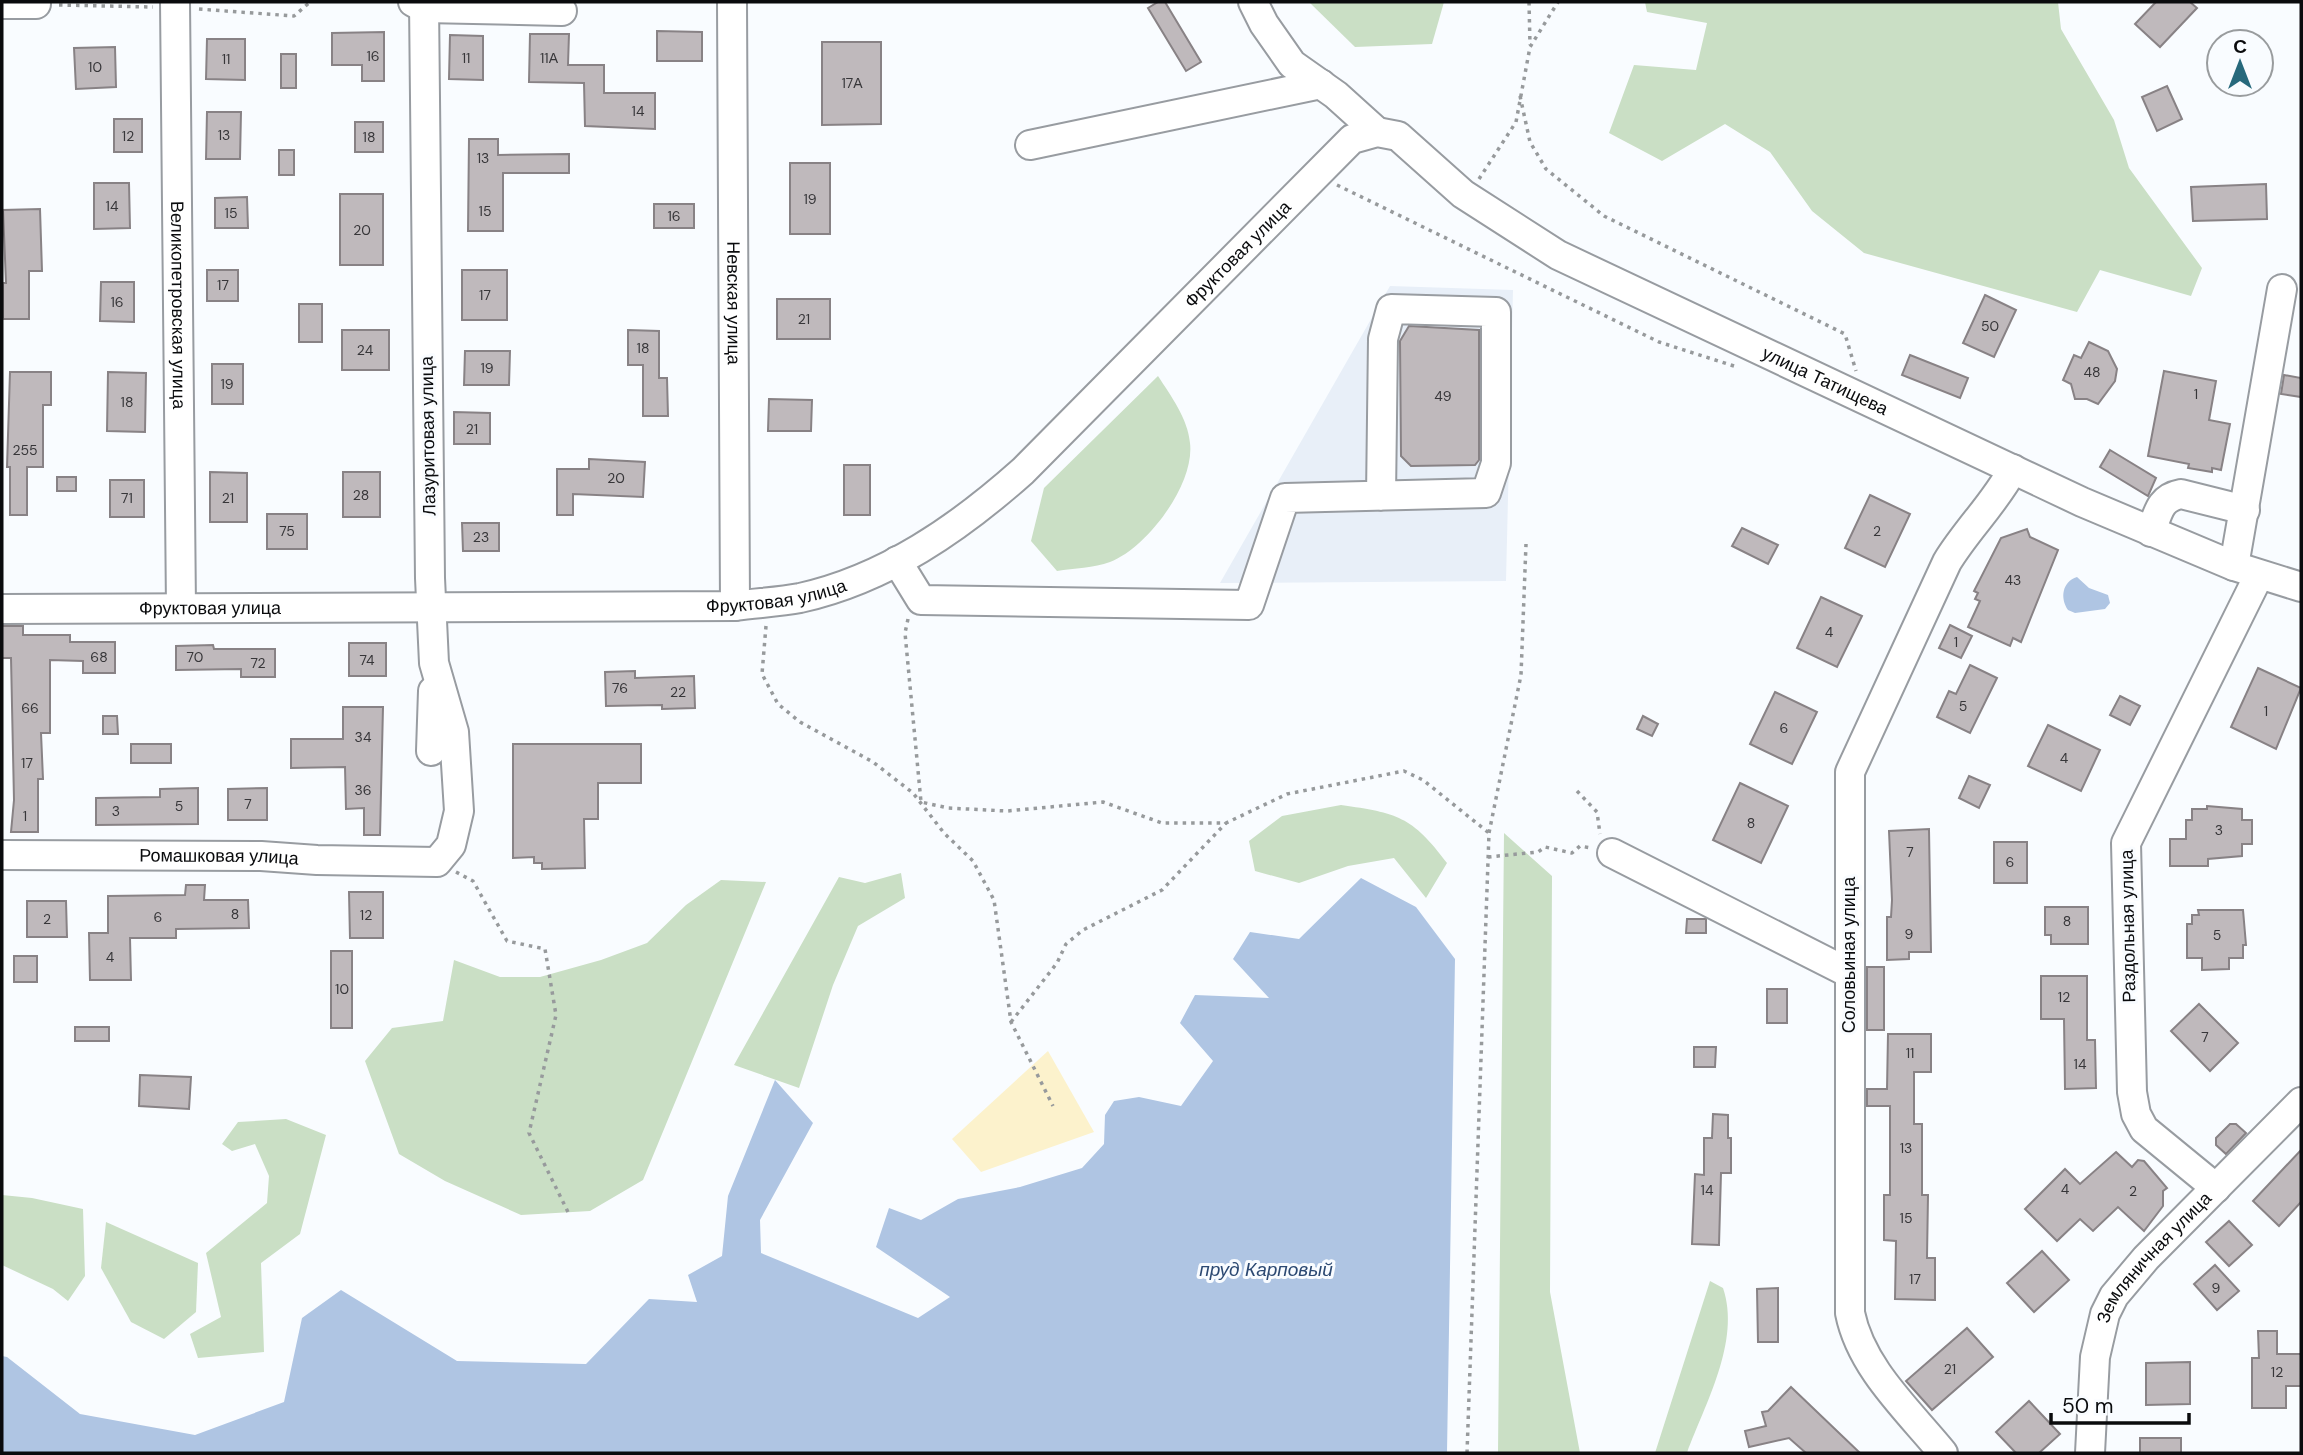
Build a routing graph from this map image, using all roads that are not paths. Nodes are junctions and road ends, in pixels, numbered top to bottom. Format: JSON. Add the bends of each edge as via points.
{"nodes":[{"id":1,"x":175,"y":2,"type":"edge"},
{"id":2,"x":732,"y":2,"type":"edge"},
{"id":3,"x":1253,"y":2,"type":"edge"},
{"id":4,"x":2,"y":4,"type":"edge"},
{"id":5,"x":36,"y":4,"type":"dead end"},
{"id":6,"x":420,"y":4,"type":"edge"},
{"id":7,"x":562,"y":11,"type":"dead end"},
{"id":8,"x":1321,"y":84,"type":"junction"},
{"id":9,"x":1377,"y":132,"type":"junction"},
{"id":10,"x":1030,"y":145,"type":"dead end"},
{"id":11,"x":2282,"y":289,"type":"dead end"},
{"id":12,"x":2012,"y":469,"type":"junction"},
{"id":13,"x":1381,"y":496,"type":"junction"},
{"id":14,"x":2245,"y":510,"type":"junction"},
{"id":15,"x":2151,"y":532,"type":"junction"},
{"id":16,"x":897,"y":561,"type":"junction"},
{"id":17,"x":2246,"y":571,"type":"junction"},
{"id":18,"x":2301,"y":587,"type":"edge"},
{"id":19,"x":735,"y":606,"type":"junction"},
{"id":20,"x":181,"y":608,"type":"junction"},
{"id":21,"x":433,"y":608,"type":"junction"},
{"id":22,"x":2,"y":609,"type":"edge"},
{"id":23,"x":434,"y":663,"type":"junction"},
{"id":24,"x":431,"y":751,"type":"dead end"},
{"id":25,"x":1605,"y":851,"type":"road end"},
{"id":26,"x":2,"y":855,"type":"edge"},
{"id":27,"x":437,"y":862,"type":"joint"},
{"id":28,"x":1849,"y":973,"type":"junction"},
{"id":29,"x":2301,"y":1102,"type":"edge"},
{"id":30,"x":2216,"y":1188,"type":"junction"},
{"id":31,"x":1942,"y":1453,"type":"edge"},
{"id":32,"x":2090,"y":1453,"type":"edge"}],
"edges":[{"from":1,"to":20,"type":"street","name":"Великопетровская улица"},
{"from":2,"to":19,"type":"street","name":"Невская улица"},
{"from":3,"to":8,"type":"street","name":"улица Татищева","via":[[1292,64]]},
{"from":4,"to":5,"type":"street"},
{"from":6,"to":7,"type":"street"},
{"from":6,"to":21,"type":"street","name":"Лазуритовая улица"},
{"from":8,"to":9,"type":"street","name":"улица Татищева"},
{"from":8,"to":10,"type":"street"},
{"from":9,"to":12,"type":"street","name":"улица Татищева","via":[[1398,136],[1466,197],[1558,256]]},
{"from":9,"to":16,"type":"street","name":"Фруктовая улица","via":[[1352,139],[1325,164],[1023,471],[928,547]]},
{"from":11,"to":14,"type":"street","name":"Раздольная улица"},
{"from":12,"to":15,"type":"street","name":"улица Татищева"},
{"from":12,"to":28,"type":"street","name":"Соловьиная улица","via":[[1947,562],[1850,772]]},
{"from":13,"to":13,"type":"street","via":[[1382,339],[1391,309],[1496,312],[1496,463],[1486,493]]},
{"from":13,"to":16,"type":"street","via":[[1285,498],[1249,605],[922,600]]},
{"from":14,"to":15,"type":"street","via":[[2171,496],[2162,502]]},
{"from":14,"to":17,"type":"street","name":"Раздольная улица"},
{"from":15,"to":17,"type":"street","name":"улица Татищева"},
{"from":16,"to":19,"type":"street","name":"Фруктовая улица","via":[[800,598]]},
{"from":17,"to":18,"type":"street","name":"улица Татищева"},
{"from":17,"to":30,"type":"street","name":"Раздольная улица","via":[[2126,843],[2136,1114],[2144,1129]]},
{"from":19,"to":21,"type":"street","name":"Фруктовая улица"},
{"from":20,"to":21,"type":"street","name":"Фруктовая улица"},
{"from":20,"to":22,"type":"street","name":"Фруктовая улица"},
{"from":21,"to":23,"type":"street","name":"Лазуритовая улица"},
{"from":23,"to":24,"type":"street"},
{"from":23,"to":27,"type":"street","name":"Лазуритовая улица","via":[[455,741],[459,811],[451,845]]},
{"from":25,"to":28,"type":"street"},
{"from":26,"to":27,"type":"street","name":"Ромашковая улица"},
{"from":28,"to":31,"type":"street","name":"Соловьиная улица","via":[[1850,1313],[1854,1335],[1864,1356]]},
{"from":29,"to":30,"type":"street","name":"Земляничная улица"},
{"from":30,"to":32,"type":"street","name":"Земляничная улица","via":[[2128,1277],[2105,1314],[2095,1357]]}]}
